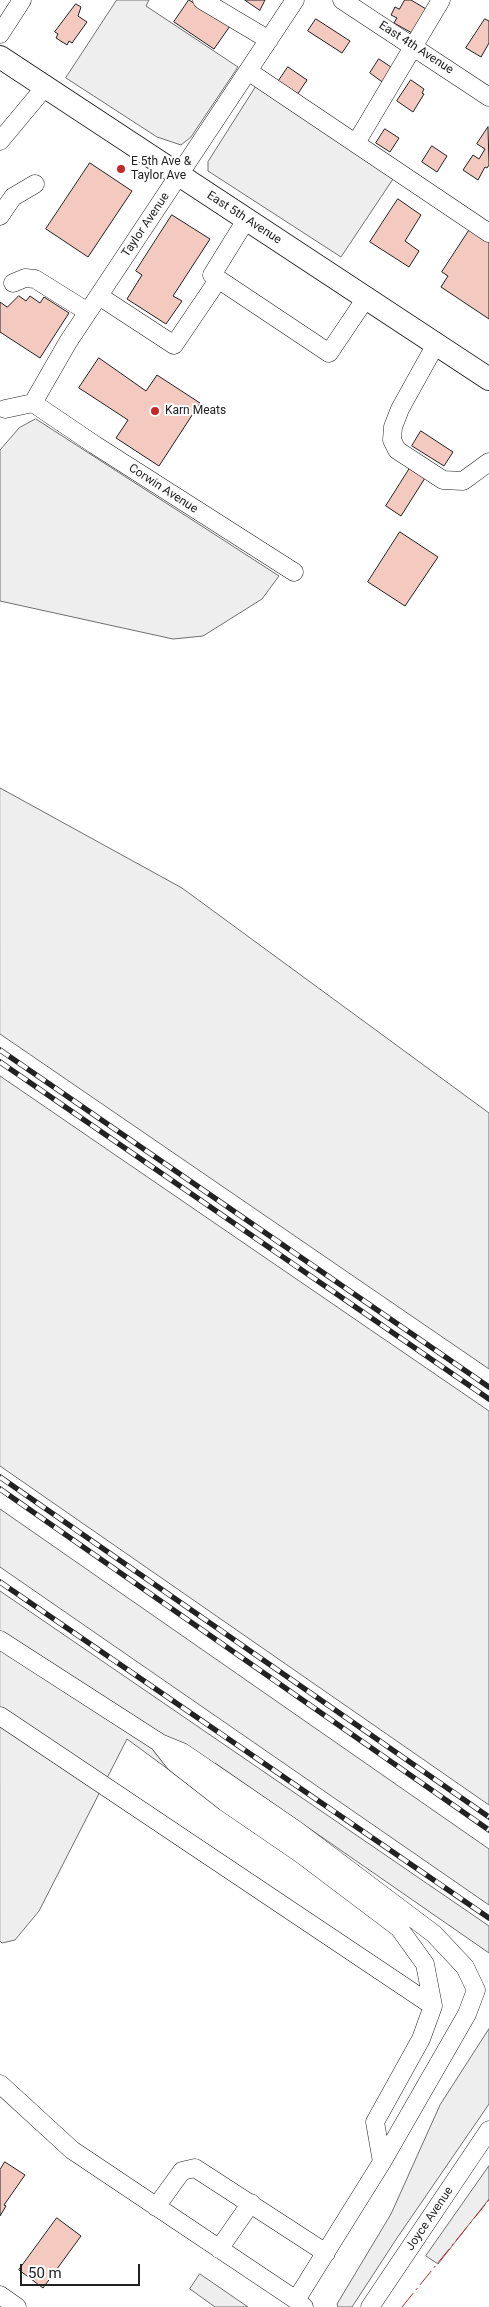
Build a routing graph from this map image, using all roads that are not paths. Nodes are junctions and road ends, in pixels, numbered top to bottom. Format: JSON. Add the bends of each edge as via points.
{"nodes":[{"id":1,"x":22,"y":0,"type":"edge"},
{"id":2,"x":202,"y":0,"type":"edge"},
{"id":3,"x":295,"y":0,"type":"edge"},
{"id":4,"x":342,"y":0,"type":"edge"},
{"id":5,"x":441,"y":0,"type":"edge"},
{"id":6,"x":0,"y":34,"type":"edge"},
{"id":7,"x":269,"y":40,"type":"junction"},
{"id":8,"x":413,"y":47,"type":"junction"},
{"id":9,"x":0,"y":57,"type":"edge"},
{"id":10,"x":248,"y":71,"type":"junction"},
{"id":11,"x":45,"y":87,"type":"junction"},
{"id":12,"x":489,"y":97,"type":"edge"},
{"id":13,"x":0,"y":142,"type":"edge"},
{"id":14,"x":356,"y":143,"type":"junction"},
{"id":15,"x":179,"y":175,"type":"junction"},
{"id":16,"x":36,"y":184,"type":"dead end"},
{"id":17,"x":0,"y":216,"type":"edge"},
{"id":18,"x":246,"y":220,"type":"junction"},
{"id":19,"x":489,"y":232,"type":"edge"},
{"id":20,"x":218,"y":280,"type":"junction"},
{"id":21,"x":13,"y":283,"type":"dead end"},
{"id":22,"x":99,"y":296,"type":"junction"},
{"id":23,"x":366,"y":298,"type":"junction"},
{"id":24,"x":88,"y":312,"type":"junction"},
{"id":25,"x":436,"y":344,"type":"junction"},
{"id":26,"x":489,"y":378,"type":"edge"},
{"id":27,"x":33,"y":403,"type":"junction"},
{"id":28,"x":5,"y":409,"type":"dead end"},
{"id":29,"x":489,"y":462,"type":"edge"},
{"id":30,"x":294,"y":572,"type":"dead end"},
{"id":31,"x":0,"y":1640,"type":"edge"},
{"id":32,"x":0,"y":1716,"type":"edge"},
{"id":33,"x":160,"y":1743,"type":"junction"},
{"id":34,"x":433,"y":2006,"type":"junction"},
{"id":35,"x":0,"y":2084,"type":"edge"},
{"id":36,"x":489,"y":2130,"type":"edge"},
{"id":37,"x":382,"y":2162,"type":"junction"},
{"id":38,"x":251,"y":2203,"type":"junction"},
{"id":39,"x":156,"y":2207,"type":"junction"},
{"id":40,"x":219,"y":2249,"type":"junction"},
{"id":41,"x":326,"y":2253,"type":"junction"},
{"id":42,"x":0,"y":2296,"type":"edge"},
{"id":43,"x":300,"y":2303,"type":"edge"},
{"id":44,"x":17,"y":2307,"type":"edge"},
{"id":45,"x":370,"y":2307,"type":"edge"}],
"edges":[{"from":1,"to":6,"type":"street"},
{"from":2,"to":7,"type":"street"},
{"from":3,"to":7,"type":"street","name":"Taylor Avenue"},
{"from":4,"to":8,"type":"street","name":"East 4th Avenue"},
{"from":5,"to":8,"type":"street"},
{"from":7,"to":10,"type":"street","name":"Taylor Avenue"},
{"from":8,"to":12,"type":"street","name":"East 4th Avenue"},
{"from":8,"to":14,"type":"street"},
{"from":9,"to":11,"type":"main road","name":"East 5th Avenue"},
{"from":10,"to":14,"type":"street"},
{"from":10,"to":15,"type":"street","name":"Taylor Avenue"},
{"from":11,"to":13,"type":"street"},
{"from":11,"to":15,"type":"main road","name":"East 5th Avenue"},
{"from":14,"to":19,"type":"street"},
{"from":15,"to":18,"type":"main road","name":"East 5th Avenue"},
{"from":15,"to":22,"type":"street","name":"Taylor Avenue"},
{"from":16,"to":17,"type":"street","via":[[14,197]]},
{"from":18,"to":20,"type":"street","via":[[212,275]]},
{"from":18,"to":23,"type":"main road","name":"East 5th Avenue"},
{"from":20,"to":22,"type":"street","via":[[174,345]]},
{"from":20,"to":23,"type":"street","via":[[329,353]]},
{"from":21,"to":24,"type":"street","via":[[25,278],[36,279]]},
{"from":22,"to":24,"type":"street","name":"Taylor Avenue"},
{"from":23,"to":25,"type":"main road","name":"East 5th Avenue"},
{"from":24,"to":27,"type":"street","name":"Taylor Avenue"},
{"from":25,"to":26,"type":"main road","name":"East 5th Avenue"},
{"from":25,"to":29,"type":"street","via":[[393,427],[392,440],[396,450],[443,480],[463,481]]},
{"from":27,"to":28,"type":"street"},
{"from":27,"to":30,"type":"street","name":"Corwin Avenue"},
{"from":31,"to":33,"type":"street"},
{"from":32,"to":34,"type":"street"},
{"from":33,"to":34,"type":"street","via":[[175,1763],[225,1802],[302,1854],[399,1928],[425,1964]]},
{"from":33,"to":37,"type":"street","via":[[182,1752],[296,1830],[434,1934],[466,1967],[476,1990],[467,2014]]},
{"from":34,"to":37,"type":"street","via":[[421,2039],[375,2122]]},
{"from":35,"to":39,"type":"street","via":[[72,2150]]},
{"from":36,"to":45,"type":"street","name":"Joyce Avenue"},
{"from":37,"to":41,"type":"street"},
{"from":38,"to":39,"type":"street","via":[[195,2168],[182,2171]]},
{"from":38,"to":40,"type":"street"},
{"from":38,"to":41,"type":"street"},
{"from":39,"to":40,"type":"street"},
{"from":40,"to":43,"type":"street"},
{"from":41,"to":43,"type":"street"},
{"from":42,"to":44,"type":"street"}]}
